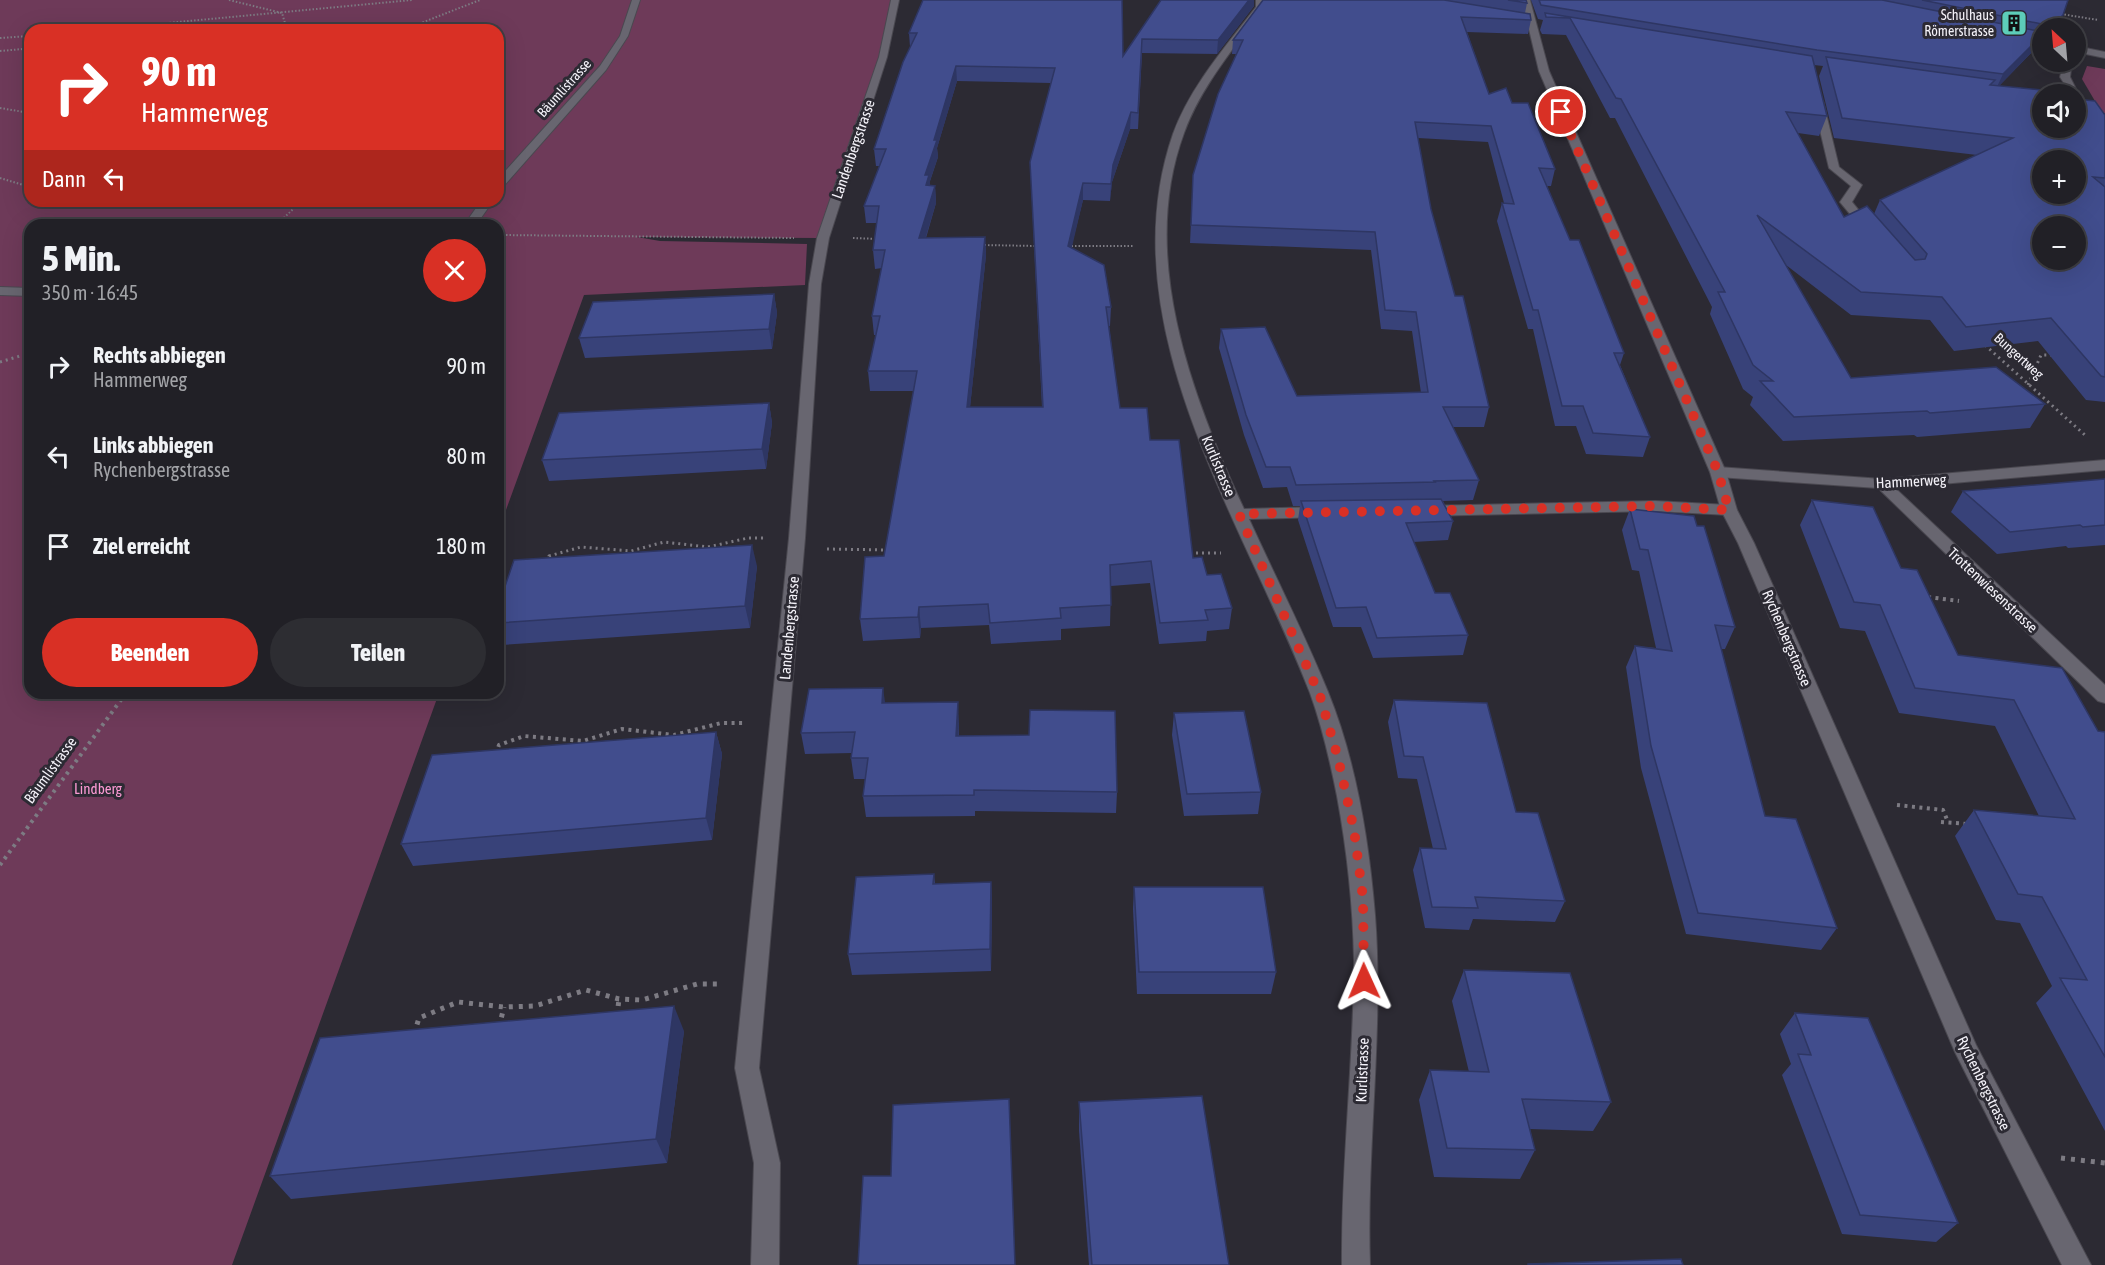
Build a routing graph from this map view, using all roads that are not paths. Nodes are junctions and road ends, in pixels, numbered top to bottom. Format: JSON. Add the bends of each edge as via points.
{"nodes":[{"id":1,"x":636,"y":0,"type":"edge"},
{"id":2,"x":896,"y":0,"type":"edge"},
{"id":3,"x":1260,"y":0,"type":"edge"},
{"id":4,"x":1526,"y":0,"type":"edge"},
{"id":5,"x":2086,"y":52,"type":"edge"},
{"id":6,"x":2105,"y":55,"type":"edge"},
{"id":7,"x":1816,"y":92,"type":"edge"},
{"id":8,"x":2086,"y":112,"type":"edge"},
{"id":9,"x":2105,"y":138,"type":"edge"},
{"id":10,"x":504,"y":179,"type":"edge"},
{"id":11,"x":482,"y":207,"type":"edge"},
{"id":12,"x":471,"y":219,"type":"edge"},
{"id":13,"x":1878,"y":241,"type":"edge"},
{"id":14,"x":0,"y":291,"type":"edge"},
{"id":15,"x":24,"y":292,"type":"edge"},
{"id":16,"x":2105,"y":465,"type":"edge"},
{"id":17,"x":1718,"y":472,"type":"junction"},
{"id":18,"x":1882,"y":484,"type":"junction"},
{"id":19,"x":1729,"y":510,"type":"junction"},
{"id":20,"x":1406,"y":511,"type":"edge"},
{"id":21,"x":1335,"y":512,"type":"edge"},
{"id":22,"x":1239,"y":514,"type":"junction"},
{"id":23,"x":2105,"y":696,"type":"edge"},
{"id":24,"x":765,"y":1265,"type":"edge"},
{"id":25,"x":1356,"y":1265,"type":"edge"},
{"id":26,"x":2077,"y":1265,"type":"edge"}],
"edges":[{"from":1,"to":10,"type":"street","name":"Bäumlistrasse","via":[[624,36],[603,68]]},
{"from":2,"to":24,"type":"street","name":"Landenbergstrasse","via":[[883,57],[823,238],[815,284],[797,543],[747,1068],[766,1162]]},
{"from":3,"to":22,"type":"street","name":"Kurlistrasse","via":[[1260,7],[1197,99],[1178,134],[1162,202],[1161,246],[1168,314],[1177,354],[1191,399]]},
{"from":4,"to":17,"type":"street","name":"Rychenbergstrasse","via":[[1544,70]]},
{"from":5,"to":6,"type":"street"},
{"from":7,"to":13,"type":"street","via":[[1834,168],[1857,185],[1846,202]]},
{"from":8,"to":9,"type":"street"},
{"from":11,"to":12,"type":"street"},
{"from":14,"to":15,"type":"street"},
{"from":16,"to":18,"type":"street","name":"Hammerweg"},
{"from":17,"to":18,"type":"street","name":"Hammerweg"},
{"from":17,"to":19,"type":"street","name":"Rychenbergstrasse"},
{"from":18,"to":23,"type":"street","name":"Trottenwiesenstrasse"},
{"from":19,"to":20,"type":"street","via":[[1655,506]]},
{"from":19,"to":26,"type":"street","name":"Rychenbergstrasse","via":[[1967,1052]]},
{"from":21,"to":22,"type":"street"},
{"from":22,"to":25,"type":"street","name":"Kurlistrasse","via":[[1320,696],[1354,830],[1363,898],[1364,981]]}]}
